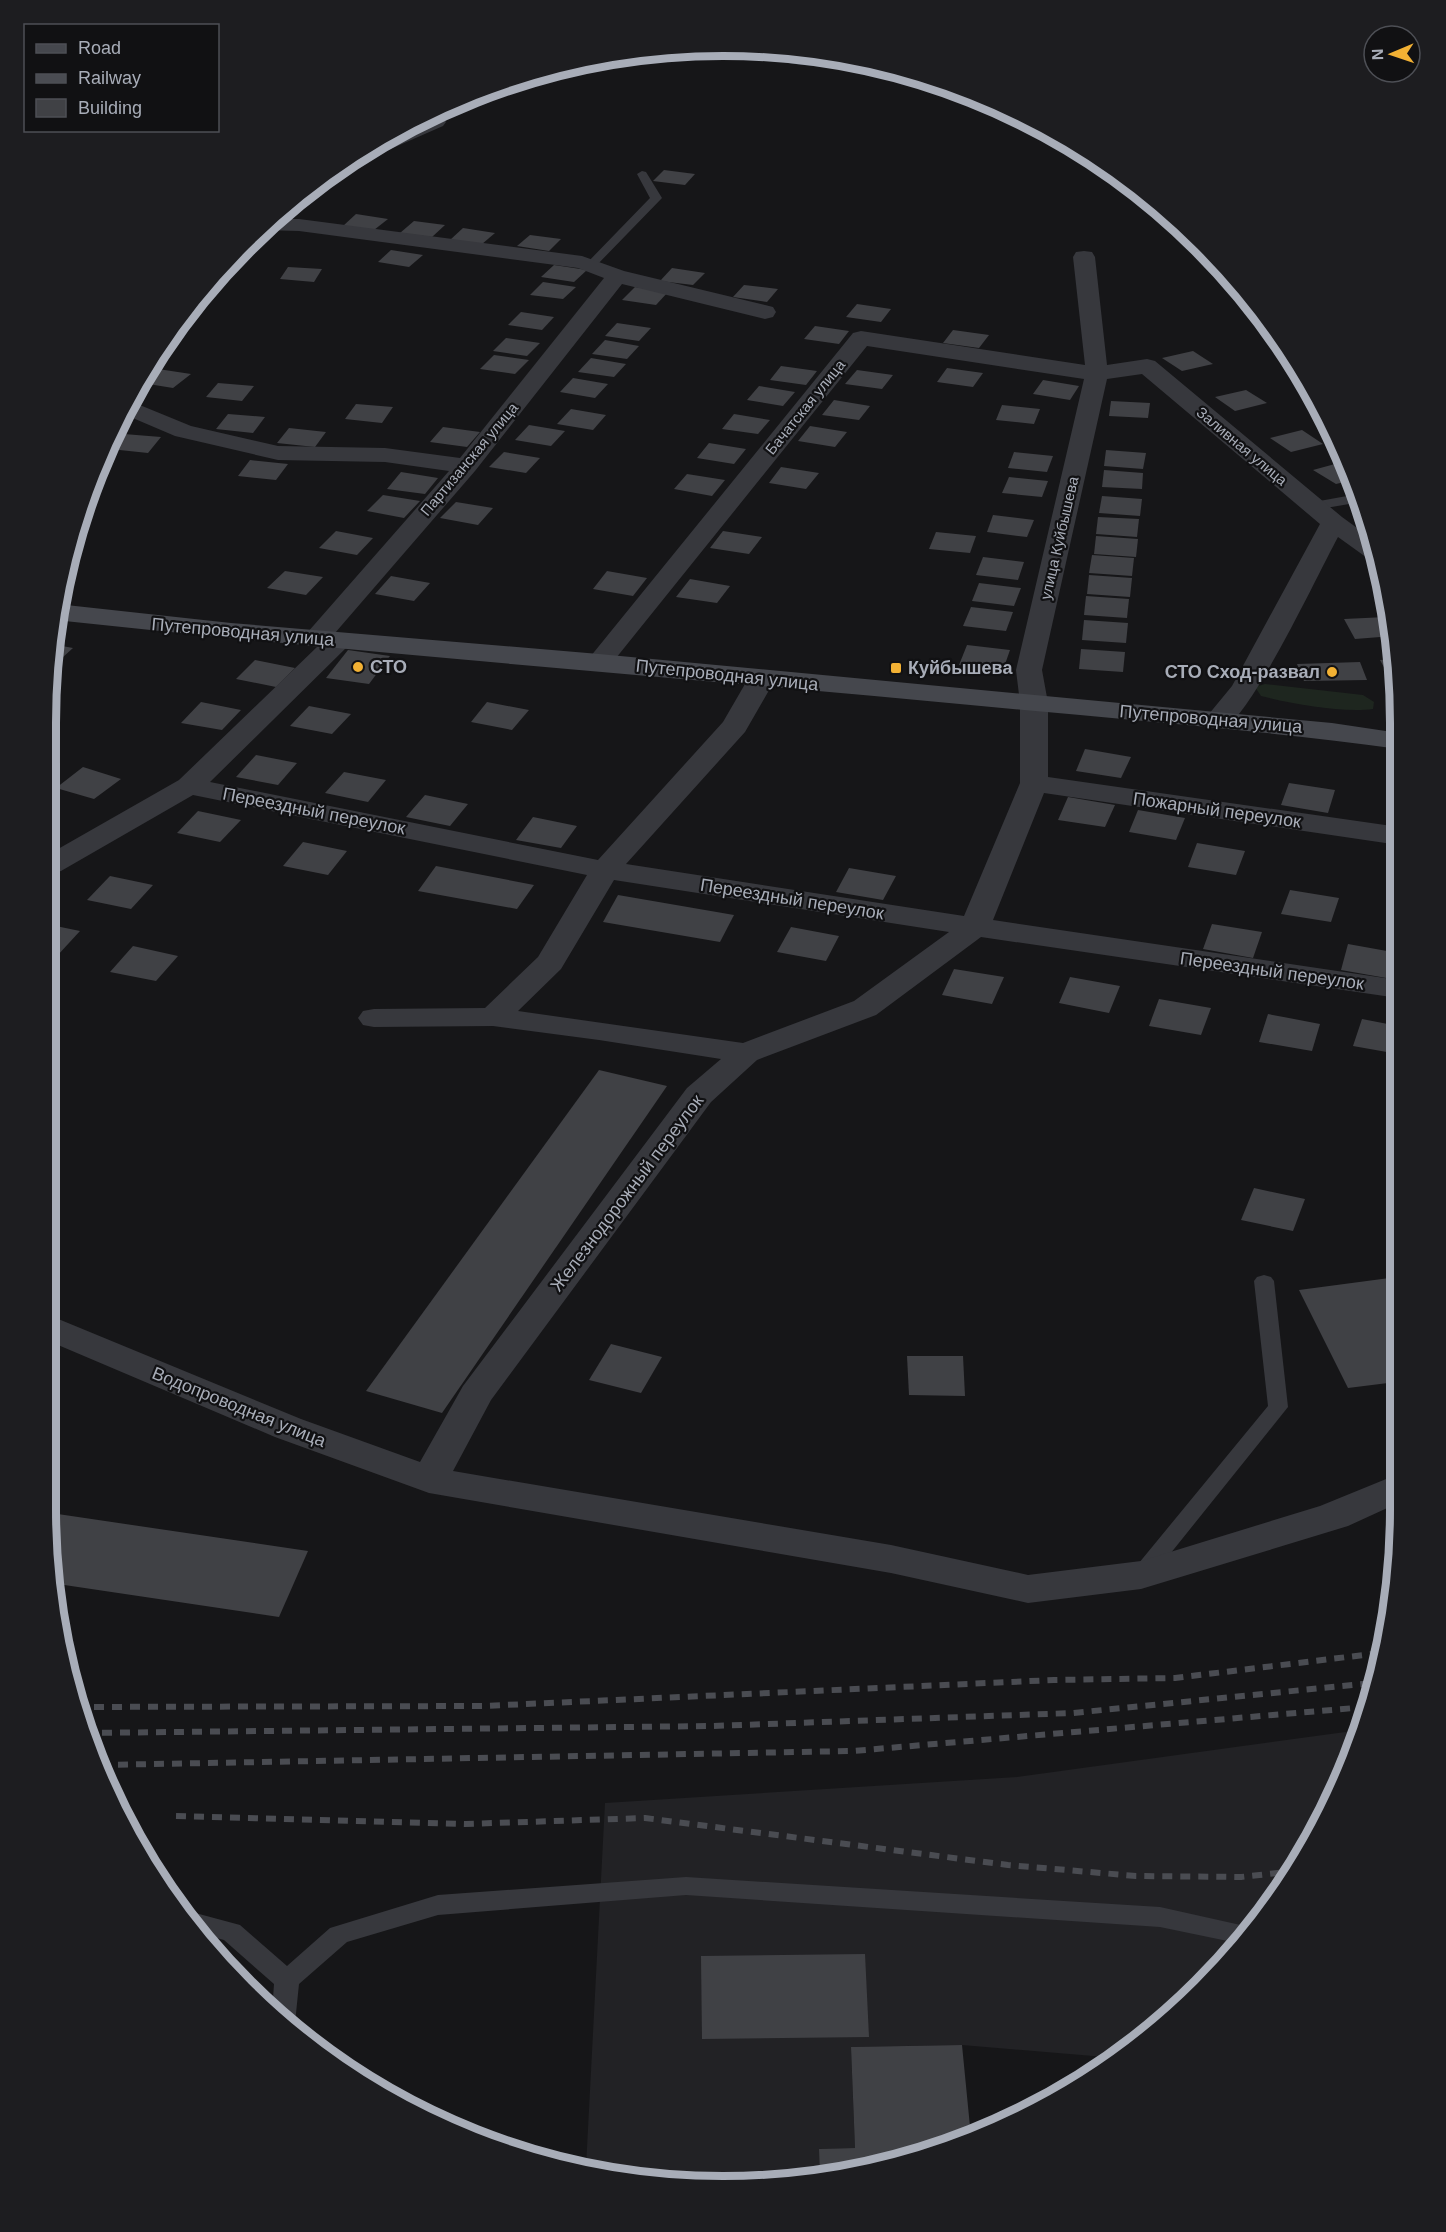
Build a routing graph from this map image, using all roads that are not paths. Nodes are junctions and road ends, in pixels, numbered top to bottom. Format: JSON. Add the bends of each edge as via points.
{"nodes":[{"id":1,"x":436,"y":122,"type":"dead end"},
{"id":2,"x":413,"y":132,"type":"edge"},
{"id":3,"x":642,"y":174,"type":"dead end"},
{"id":4,"x":279,"y":225,"type":"edge"},
{"id":5,"x":1084,"y":257,"type":"dead end"},
{"id":6,"x":590,"y":266,"type":"junction"},
{"id":7,"x":617,"y":276,"type":"junction"},
{"id":8,"x":765,"y":312,"type":"dead end"},
{"id":9,"x":1097,"y":374,"type":"junction"},
{"id":10,"x":134,"y":410,"type":"edge"},
{"id":11,"x":466,"y":466,"type":"junction"},
{"id":12,"x":1352,"y":501,"type":"edge"},
{"id":13,"x":1324,"y":514,"type":"junction"},
{"id":14,"x":1367,"y":546,"type":"edge"},
{"id":15,"x":65,"y":613,"type":"edge"},
{"id":16,"x":327,"y":640,"type":"junction"},
{"id":17,"x":599,"y":662,"type":"junction"},
{"id":18,"x":762,"y":678,"type":"junction"},
{"id":19,"x":1034,"y":703,"type":"junction"},
{"id":20,"x":1218,"y":720,"type":"junction"},
{"id":21,"x":1390,"y":740,"type":"edge"},
{"id":22,"x":1034,"y":783,"type":"junction"},
{"id":23,"x":189,"y":786,"type":"junction"},
{"id":24,"x":1390,"y":835,"type":"edge"},
{"id":25,"x":56,"y":862,"type":"edge"},
{"id":26,"x":605,"y":870,"type":"junction"},
{"id":27,"x":975,"y":927,"type":"junction"},
{"id":28,"x":1390,"y":988,"type":"edge"},
{"id":29,"x":494,"y":1017,"type":"junction"},
{"id":30,"x":374,"y":1018,"type":"dead end"},
{"id":31,"x":746,"y":1053,"type":"junction"},
{"id":32,"x":1264,"y":1281,"type":"dead end"},
{"id":33,"x":56,"y":1330,"type":"edge"},
{"id":34,"x":429,"y":1480,"type":"junction"},
{"id":35,"x":1390,"y":1491,"type":"edge"},
{"id":36,"x":1141,"y":1575,"type":"junction"},
{"id":37,"x":201,"y":1924,"type":"edge"},
{"id":38,"x":1238,"y":1934,"type":"edge"},
{"id":39,"x":287,"y":1980,"type":"junction"},
{"id":40,"x":284,"y":2012,"type":"edge"}],
"edges":[{"from":1,"to":2,"type":"street"},
{"from":3,"to":6,"type":"lane","via":[[656,198]]},
{"from":4,"to":6,"type":"street"},
{"from":5,"to":9,"type":"street","name":"улица Куйбышева"},
{"from":6,"to":7,"type":"street"},
{"from":7,"to":8,"type":"street"},
{"from":7,"to":11,"type":"street","name":"Партизанская улица"},
{"from":9,"to":13,"type":"street","name":"Заливная улица","via":[[1147,366]]},
{"from":9,"to":17,"type":"street","name":"Бачатская улица","via":[[861,338]]},
{"from":9,"to":19,"type":"street","name":"улица Куйбышева","via":[[1029,670]]},
{"from":10,"to":11,"type":"street","via":[[183,431],[278,453],[386,455]]},
{"from":11,"to":16,"type":"street","name":"Партизанская улица"},
{"from":12,"to":13,"type":"lane"},
{"from":13,"to":14,"type":"street","name":"Заливная улица"},
{"from":13,"to":20,"type":"street","via":[[1244,689]]},
{"from":15,"to":16,"type":"main road","name":"Путепроводная улица"},
{"from":16,"to":17,"type":"main road","name":"Путепроводная улица"},
{"from":16,"to":23,"type":"street","name":"Партизанская улица"},
{"from":17,"to":18,"type":"main road","name":"Путепроводная улица"},
{"from":18,"to":19,"type":"main road","name":"Путепроводная улица"},
{"from":18,"to":26,"type":"street","via":[[735,726]]},
{"from":19,"to":20,"type":"main road","name":"Путепроводная улица"},
{"from":19,"to":22,"type":"street"},
{"from":20,"to":21,"type":"main road","name":"Путепроводная улица"},
{"from":22,"to":24,"type":"street","name":"Пожарный переулок"},
{"from":22,"to":27,"type":"street"},
{"from":23,"to":25,"type":"street","name":"Партизанская улица"},
{"from":23,"to":26,"type":"street","name":"Переездный переулок"},
{"from":26,"to":27,"type":"street","name":"Переездный переулок"},
{"from":26,"to":29,"type":"street","via":[[550,962]]},
{"from":27,"to":28,"type":"street","name":"Переездный переулок"},
{"from":27,"to":31,"type":"street","name":"Железнодорожный переулок","via":[[865,1008]]},
{"from":29,"to":30,"type":"street"},
{"from":29,"to":31,"type":"street"},
{"from":31,"to":34,"type":"street","name":"Железнодорожный переулок","via":[[699,1095],[476,1395]]},
{"from":32,"to":36,"type":"lane","via":[[1278,1407]]},
{"from":33,"to":34,"type":"street","name":"Водопроводная улица","via":[[288,1428]]},
{"from":34,"to":36,"type":"street","name":"Водопроводная улица","via":[[891,1559],[1028,1588]]},
{"from":35,"to":36,"type":"street","name":"Водопроводная улица","via":[[1334,1516]]},
{"from":37,"to":39,"type":"lane","via":[[231,1932]]},
{"from":38,"to":39,"type":"lane","via":[[1160,1917],[686,1886],[438,1905],[339,1935]]},
{"from":39,"to":40,"type":"lane"}]}
